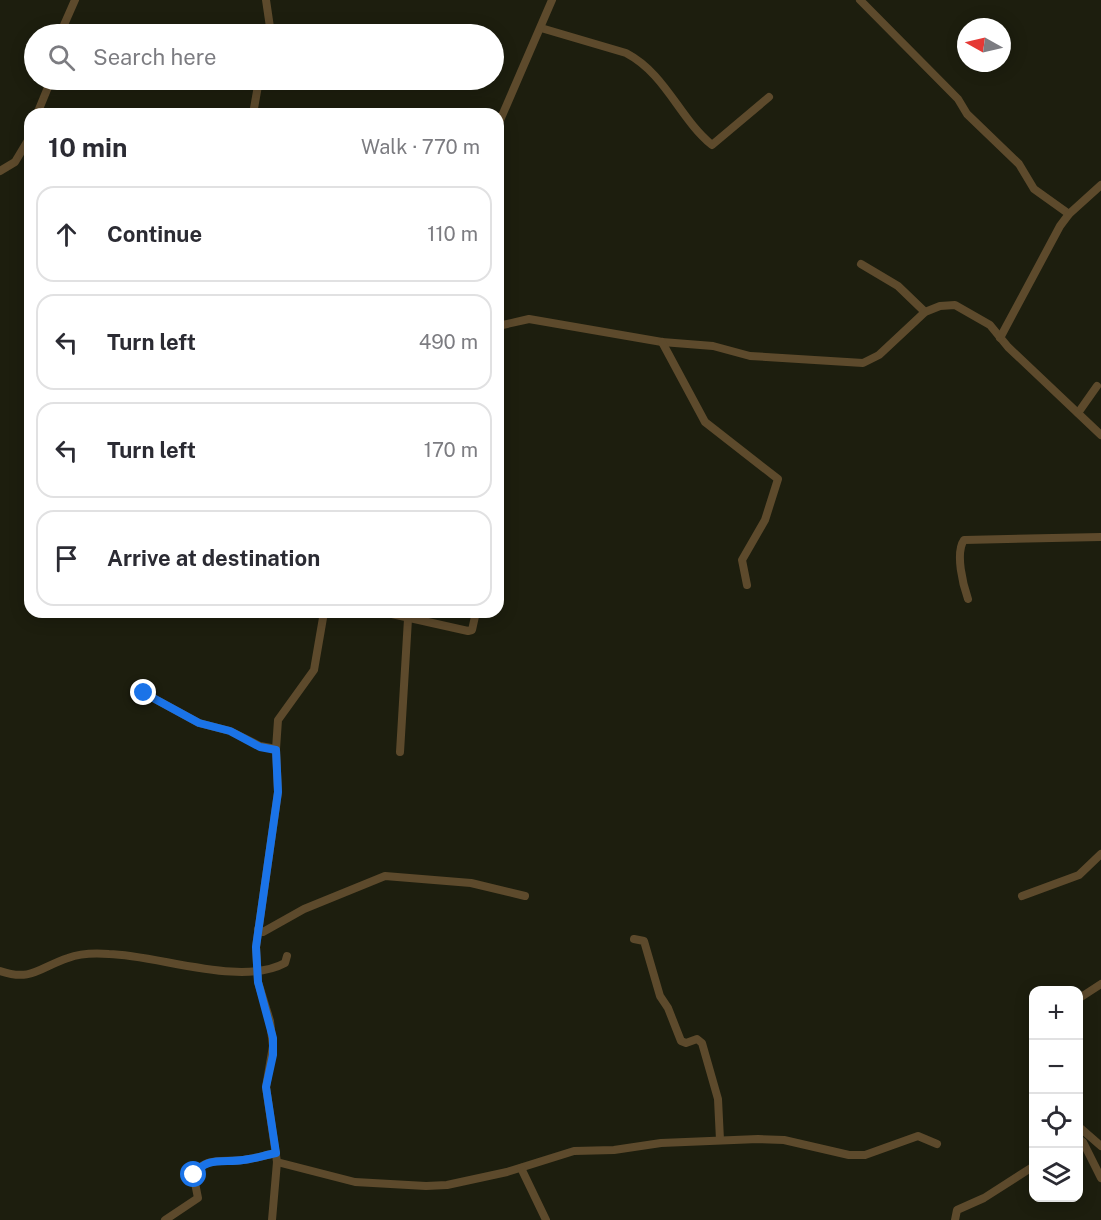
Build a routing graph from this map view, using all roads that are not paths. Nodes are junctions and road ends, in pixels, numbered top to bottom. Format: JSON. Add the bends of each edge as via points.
{"nodes":[{"id":1,"x":75,"y":0,"type":"edge"},
{"id":2,"x":266,"y":0,"type":"edge"},
{"id":3,"x":552,"y":0,"type":"edge"},
{"id":4,"x":860,"y":0,"type":"edge"},
{"id":5,"x":64,"y":24,"type":"edge"},
{"id":6,"x":270,"y":24,"type":"edge"},
{"id":7,"x":542,"y":28,"type":"junction"},
{"id":8,"x":47,"y":90,"type":"edge"},
{"id":9,"x":257,"y":90,"type":"edge"},
{"id":10,"x":769,"y":98,"type":"dead end"},
{"id":11,"x":39,"y":108,"type":"edge"},
{"id":12,"x":254,"y":108,"type":"edge"},
{"id":13,"x":504,"y":112,"type":"edge"},
{"id":14,"x":24,"y":147,"type":"edge"},
{"id":15,"x":0,"y":171,"type":"edge"},
{"id":16,"x":1101,"y":185,"type":"edge"},
{"id":17,"x":1069,"y":214,"type":"junction"},
{"id":18,"x":861,"y":264,"type":"dead end"},
{"id":19,"x":925,"y":312,"type":"junction"},
{"id":20,"x":504,"y":325,"type":"edge"},
{"id":21,"x":1000,"y":338,"type":"junction"},
{"id":22,"x":662,"y":342,"type":"junction"},
{"id":23,"x":1097,"y":386,"type":"dead end"},
{"id":24,"x":1078,"y":413,"type":"junction"},
{"id":25,"x":1101,"y":435,"type":"edge"},
{"id":26,"x":1101,"y":537,"type":"edge"},
{"id":27,"x":747,"y":585,"type":"dead end"},
{"id":28,"x":968,"y":599,"type":"dead end"},
{"id":29,"x":323,"y":618,"type":"edge"},
{"id":30,"x":404,"y":618,"type":"edge"},
{"id":31,"x":475,"y":618,"type":"edge"},
{"id":32,"x":408,"y":619,"type":"junction"},
{"id":33,"x":144,"y":693,"type":"dead end"},
{"id":34,"x":276,"y":750,"type":"junction"},
{"id":35,"x":400,"y":752,"type":"dead end"},
{"id":36,"x":1101,"y":854,"type":"edge"},
{"id":37,"x":525,"y":896,"type":"dead end"},
{"id":38,"x":1022,"y":896,"type":"dead end"},
{"id":39,"x":258,"y":929,"type":"junction"},
{"id":40,"x":634,"y":939,"type":"dead end"},
{"id":41,"x":288,"y":956,"type":"dead end"},
{"id":42,"x":256,"y":970,"type":"junction"},
{"id":43,"x":0,"y":971,"type":"edge"},
{"id":44,"x":1101,"y":984,"type":"edge"},
{"id":45,"x":1083,"y":996,"type":"edge"},
{"id":46,"x":1083,"y":1130,"type":"edge"},
{"id":47,"x":720,"y":1140,"type":"junction"},
{"id":48,"x":1083,"y":1142,"type":"edge"},
{"id":49,"x":937,"y":1144,"type":"dead end"},
{"id":50,"x":1101,"y":1146,"type":"edge"},
{"id":51,"x":276,"y":1157,"type":"junction"},
{"id":52,"x":1096,"y":1167,"type":"edge"},
{"id":53,"x":521,"y":1168,"type":"junction"},
{"id":54,"x":1029,"y":1169,"type":"edge"},
{"id":55,"x":1101,"y":1178,"type":"edge"},
{"id":56,"x":165,"y":1220,"type":"edge"},
{"id":57,"x":272,"y":1220,"type":"edge"},
{"id":58,"x":546,"y":1220,"type":"edge"},
{"id":59,"x":955,"y":1220,"type":"edge"}],
"edges":[{"from":1,"to":5,"type":"street"},
{"from":2,"to":6,"type":"street"},
{"from":3,"to":7,"type":"street"},
{"from":4,"to":17,"type":"street","via":[[1015,159],[1034,189]]},
{"from":7,"to":10,"type":"street","via":[[635,58],[668,89],[712,145],[758,103]]},
{"from":7,"to":13,"type":"street"},
{"from":8,"to":11,"type":"street"},
{"from":9,"to":12,"type":"street"},
{"from":14,"to":15,"type":"street","via":[[15,162]]},
{"from":16,"to":17,"type":"street"},
{"from":17,"to":21,"type":"street"},
{"from":18,"to":19,"type":"street","via":[[898,286]]},
{"from":19,"to":21,"type":"street","via":[[947,305],[963,307],[990,325]]},
{"from":19,"to":22,"type":"street","via":[[879,355],[863,363],[760,357],[713,346]]},
{"from":20,"to":22,"type":"street","via":[[529,319]]},
{"from":21,"to":24,"type":"street"},
{"from":22,"to":27,"type":"street","via":[[705,423],[778,479],[765,520],[742,560]]},
{"from":23,"to":24,"type":"street"},
{"from":24,"to":25,"type":"street"},
{"from":26,"to":28,"type":"street","via":[[964,540],[962,569]]},
{"from":29,"to":34,"type":"street","via":[[314,670],[280,715]]},
{"from":30,"to":32,"type":"street"},
{"from":31,"to":32,"type":"street","via":[[472,630],[468,631]]},
{"from":32,"to":35,"type":"street"},
{"from":33,"to":34,"type":"street","via":[[199,723]]},
{"from":34,"to":39,"type":"street","via":[[278,792]]},
{"from":36,"to":38,"type":"street","via":[[1079,875]]},
{"from":37,"to":39,"type":"street","via":[[471,883],[385,876],[304,909],[263,932]]},
{"from":39,"to":42,"type":"street"},
{"from":40,"to":47,"type":"street","via":[[644,941],[660,996],[681,1041],[702,1042],[718,1099]]},
{"from":41,"to":42,"type":"street","via":[[276,968]]},
{"from":42,"to":43,"type":"street","via":[[196,968],[122,954],[94,954],[65,959],[28,976]]},
{"from":42,"to":51,"type":"street","via":[[273,1038],[266,1087]]},
{"from":44,"to":45,"type":"street"},
{"from":46,"to":50,"type":"street"},
{"from":47,"to":49,"type":"street","via":[[784,1140],[849,1155],[865,1155],[918,1136]]},
{"from":47,"to":53,"type":"street","via":[[574,1151]]},
{"from":48,"to":52,"type":"street"},
{"from":51,"to":53,"type":"street","via":[[356,1182],[406,1186],[447,1185]]},
{"from":51,"to":56,"type":"street","via":[[203,1165],[193,1180],[198,1198]]},
{"from":51,"to":57,"type":"street"},
{"from":52,"to":55,"type":"street"},
{"from":53,"to":58,"type":"street"},
{"from":54,"to":59,"type":"street","via":[[957,1210]]}]}
